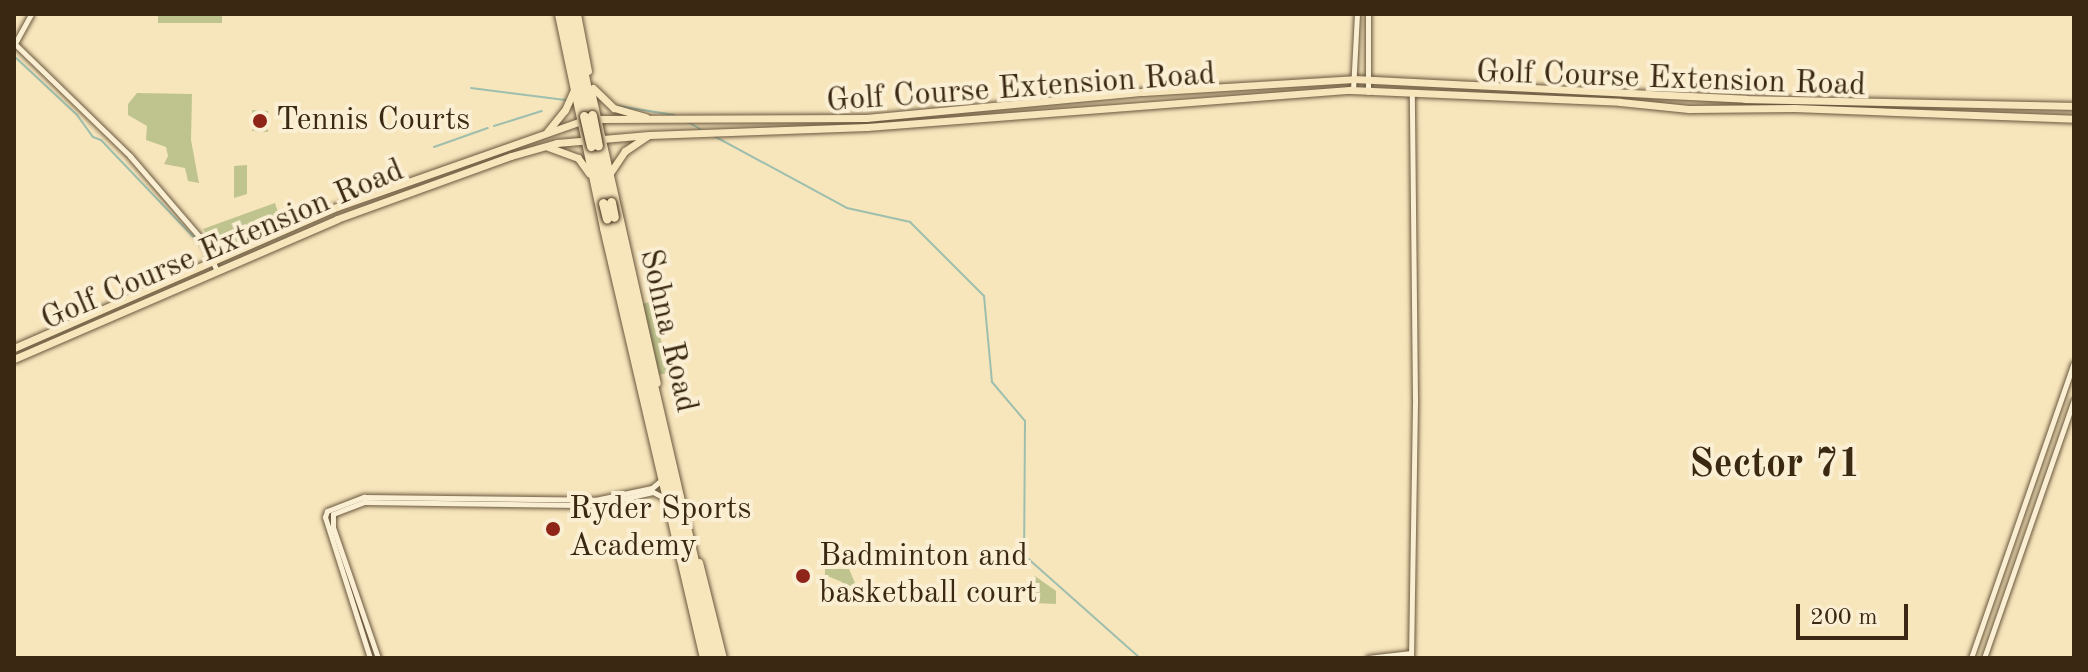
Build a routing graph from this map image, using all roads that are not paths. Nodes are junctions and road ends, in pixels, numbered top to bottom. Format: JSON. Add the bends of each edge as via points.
{"nodes":[{"id":1,"x":31,"y":14,"type":"edge"},
{"id":2,"x":561,"y":14,"type":"edge"},
{"id":3,"x":574,"y":14,"type":"edge"},
{"id":4,"x":1357,"y":14,"type":"edge"},
{"id":5,"x":1368,"y":14,"type":"edge"},
{"id":6,"x":14,"y":44,"type":"edge"},
{"id":7,"x":1354,"y":79,"type":"junction"},
{"id":8,"x":1366,"y":80,"type":"junction"},
{"id":9,"x":590,"y":85,"type":"junction"},
{"id":10,"x":574,"y":90,"type":"junction"},
{"id":11,"x":1353,"y":91,"type":"junction"},
{"id":12,"x":1368,"y":92,"type":"junction"},
{"id":13,"x":1412,"y":94,"type":"junction"},
{"id":14,"x":1753,"y":99,"type":"junction"},
{"id":15,"x":1807,"y":99,"type":"junction"},
{"id":16,"x":2074,"y":106,"type":"edge"},
{"id":17,"x":1753,"y":108,"type":"junction"},
{"id":18,"x":1807,"y":109,"type":"junction"},
{"id":19,"x":589,"y":118,"type":"junction"},
{"id":20,"x":648,"y":118,"type":"junction"},
{"id":21,"x":2074,"y":119,"type":"edge"},
{"id":22,"x":546,"y":134,"type":"junction"},
{"id":23,"x":649,"y":135,"type":"junction"},
{"id":24,"x":594,"y":144,"type":"junction"},
{"id":25,"x":544,"y":146,"type":"junction"},
{"id":26,"x":610,"y":173,"type":"junction"},
{"id":27,"x":593,"y":178,"type":"junction"},
{"id":28,"x":609,"y":210,"type":"junction"},
{"id":29,"x":214,"y":261,"type":"junction"},
{"id":30,"x":217,"y":271,"type":"junction"},
{"id":31,"x":14,"y":348,"type":"edge"},
{"id":32,"x":14,"y":359,"type":"edge"},
{"id":33,"x":2074,"y":363,"type":"edge"},
{"id":34,"x":2074,"y":400,"type":"edge"},
{"id":35,"x":661,"y":479,"type":"junction"},
{"id":36,"x":666,"y":498,"type":"junction"},
{"id":37,"x":327,"y":511,"type":"junction"},
{"id":38,"x":331,"y":518,"type":"junction"},
{"id":39,"x":708,"y":638,"type":"junction"},
{"id":40,"x":1411,"y":656,"type":"edge"},
{"id":41,"x":370,"y":658,"type":"edge"},
{"id":42,"x":378,"y":658,"type":"edge"},
{"id":43,"x":703,"y":658,"type":"edge"},
{"id":44,"x":709,"y":658,"type":"edge"},
{"id":45,"x":720,"y":658,"type":"edge"},
{"id":46,"x":1368,"y":658,"type":"edge"},
{"id":47,"x":1971,"y":658,"type":"edge"},
{"id":48,"x":1984,"y":658,"type":"edge"}],
"edges":[{"from":1,"to":6,"type":"street"},
{"from":2,"to":10,"type":"main road"},
{"from":2,"to":19,"type":"highway","name":"Sohna Road"},
{"from":3,"to":9,"type":"main road"},
{"from":3,"to":19,"type":"highway","name":"Sohna Road"},
{"from":4,"to":7,"type":"street"},
{"from":5,"to":8,"type":"street"},
{"from":6,"to":29,"type":"street","via":[[130,156]]},
{"from":7,"to":8,"type":"main road","name":"Golf Course Extension Road"},
{"from":7,"to":11,"type":"street"},
{"from":7,"to":20,"type":"main road","name":"Golf Course Extension Road","via":[[1144,91],[853,118]]},
{"from":8,"to":12,"type":"street"},
{"from":8,"to":14,"type":"main road","name":"Golf Course Extension Road"},
{"from":9,"to":19,"type":"main road"},
{"from":9,"to":20,"type":"main road","via":[[614,108]]},
{"from":10,"to":19,"type":"main road"},
{"from":10,"to":22,"type":"main road"},
{"from":11,"to":12,"type":"main road","name":"Golf Course Extension Road"},
{"from":11,"to":23,"type":"main road","name":"Golf Course Extension Road","via":[[867,127]]},
{"from":12,"to":13,"type":"main road","name":"Golf Course Extension Road"},
{"from":13,"to":17,"type":"main road","name":"Golf Course Extension Road"},
{"from":13,"to":40,"type":"street"},
{"from":14,"to":15,"type":"main road","name":"Golf Course Extension Road"},
{"from":14,"to":17,"type":"main road"},
{"from":15,"to":16,"type":"main road","name":"Golf Course Extension Road"},
{"from":15,"to":18,"type":"main road"},
{"from":17,"to":18,"type":"main road","name":"Golf Course Extension Road"},
{"from":18,"to":21,"type":"main road","name":"Golf Course Extension Road"},
{"from":19,"to":20,"type":"main road","name":"Golf Course Extension Road"},
{"from":19,"to":22,"type":"main road","name":"Golf Course Extension Road"},
{"from":19,"to":24,"type":"highway","name":"Sohna Road","bridge":true},
{"from":22,"to":29,"type":"main road","name":"Golf Course Extension Road","via":[[337,207]]},
{"from":23,"to":24,"type":"main road","name":"Golf Course Extension Road"},
{"from":23,"to":26,"type":"main road","via":[[625,151]]},
{"from":24,"to":25,"type":"main road","name":"Golf Course Extension Road"},
{"from":24,"to":26,"type":"main road"},
{"from":24,"to":27,"type":"main road"},
{"from":24,"to":28,"type":"highway","name":"Sohna Road"},
{"from":25,"to":27,"type":"main road","via":[[578,158]]},
{"from":25,"to":30,"type":"main road","name":"Golf Course Extension Road","via":[[337,219]]},
{"from":26,"to":28,"type":"main road"},
{"from":27,"to":28,"type":"main road"},
{"from":28,"to":35,"type":"main road"},
{"from":28,"to":39,"type":"highway","name":"Sohna Road"},
{"from":28,"to":45,"type":"main road"},
{"from":29,"to":30,"type":"street"},
{"from":29,"to":31,"type":"main road","name":"Golf Course Extension Road"},
{"from":30,"to":32,"type":"main road","name":"Golf Course Extension Road"},
{"from":33,"to":47,"type":"street"},
{"from":34,"to":48,"type":"street"},
{"from":35,"to":36,"type":"main road"},
{"from":35,"to":37,"type":"street","via":[[652,488],[595,500],[364,497]]},
{"from":36,"to":38,"type":"street","via":[[653,492],[579,505],[364,502]]},
{"from":36,"to":43,"type":"main road"},
{"from":37,"to":38,"type":"street"},
{"from":37,"to":41,"type":"street"},
{"from":38,"to":42,"type":"street"},
{"from":39,"to":44,"type":"highway","name":"Sohna Road"},
{"from":39,"to":45,"type":"highway","name":"Sohna Road"},
{"from":40,"to":46,"type":"street"}]}
